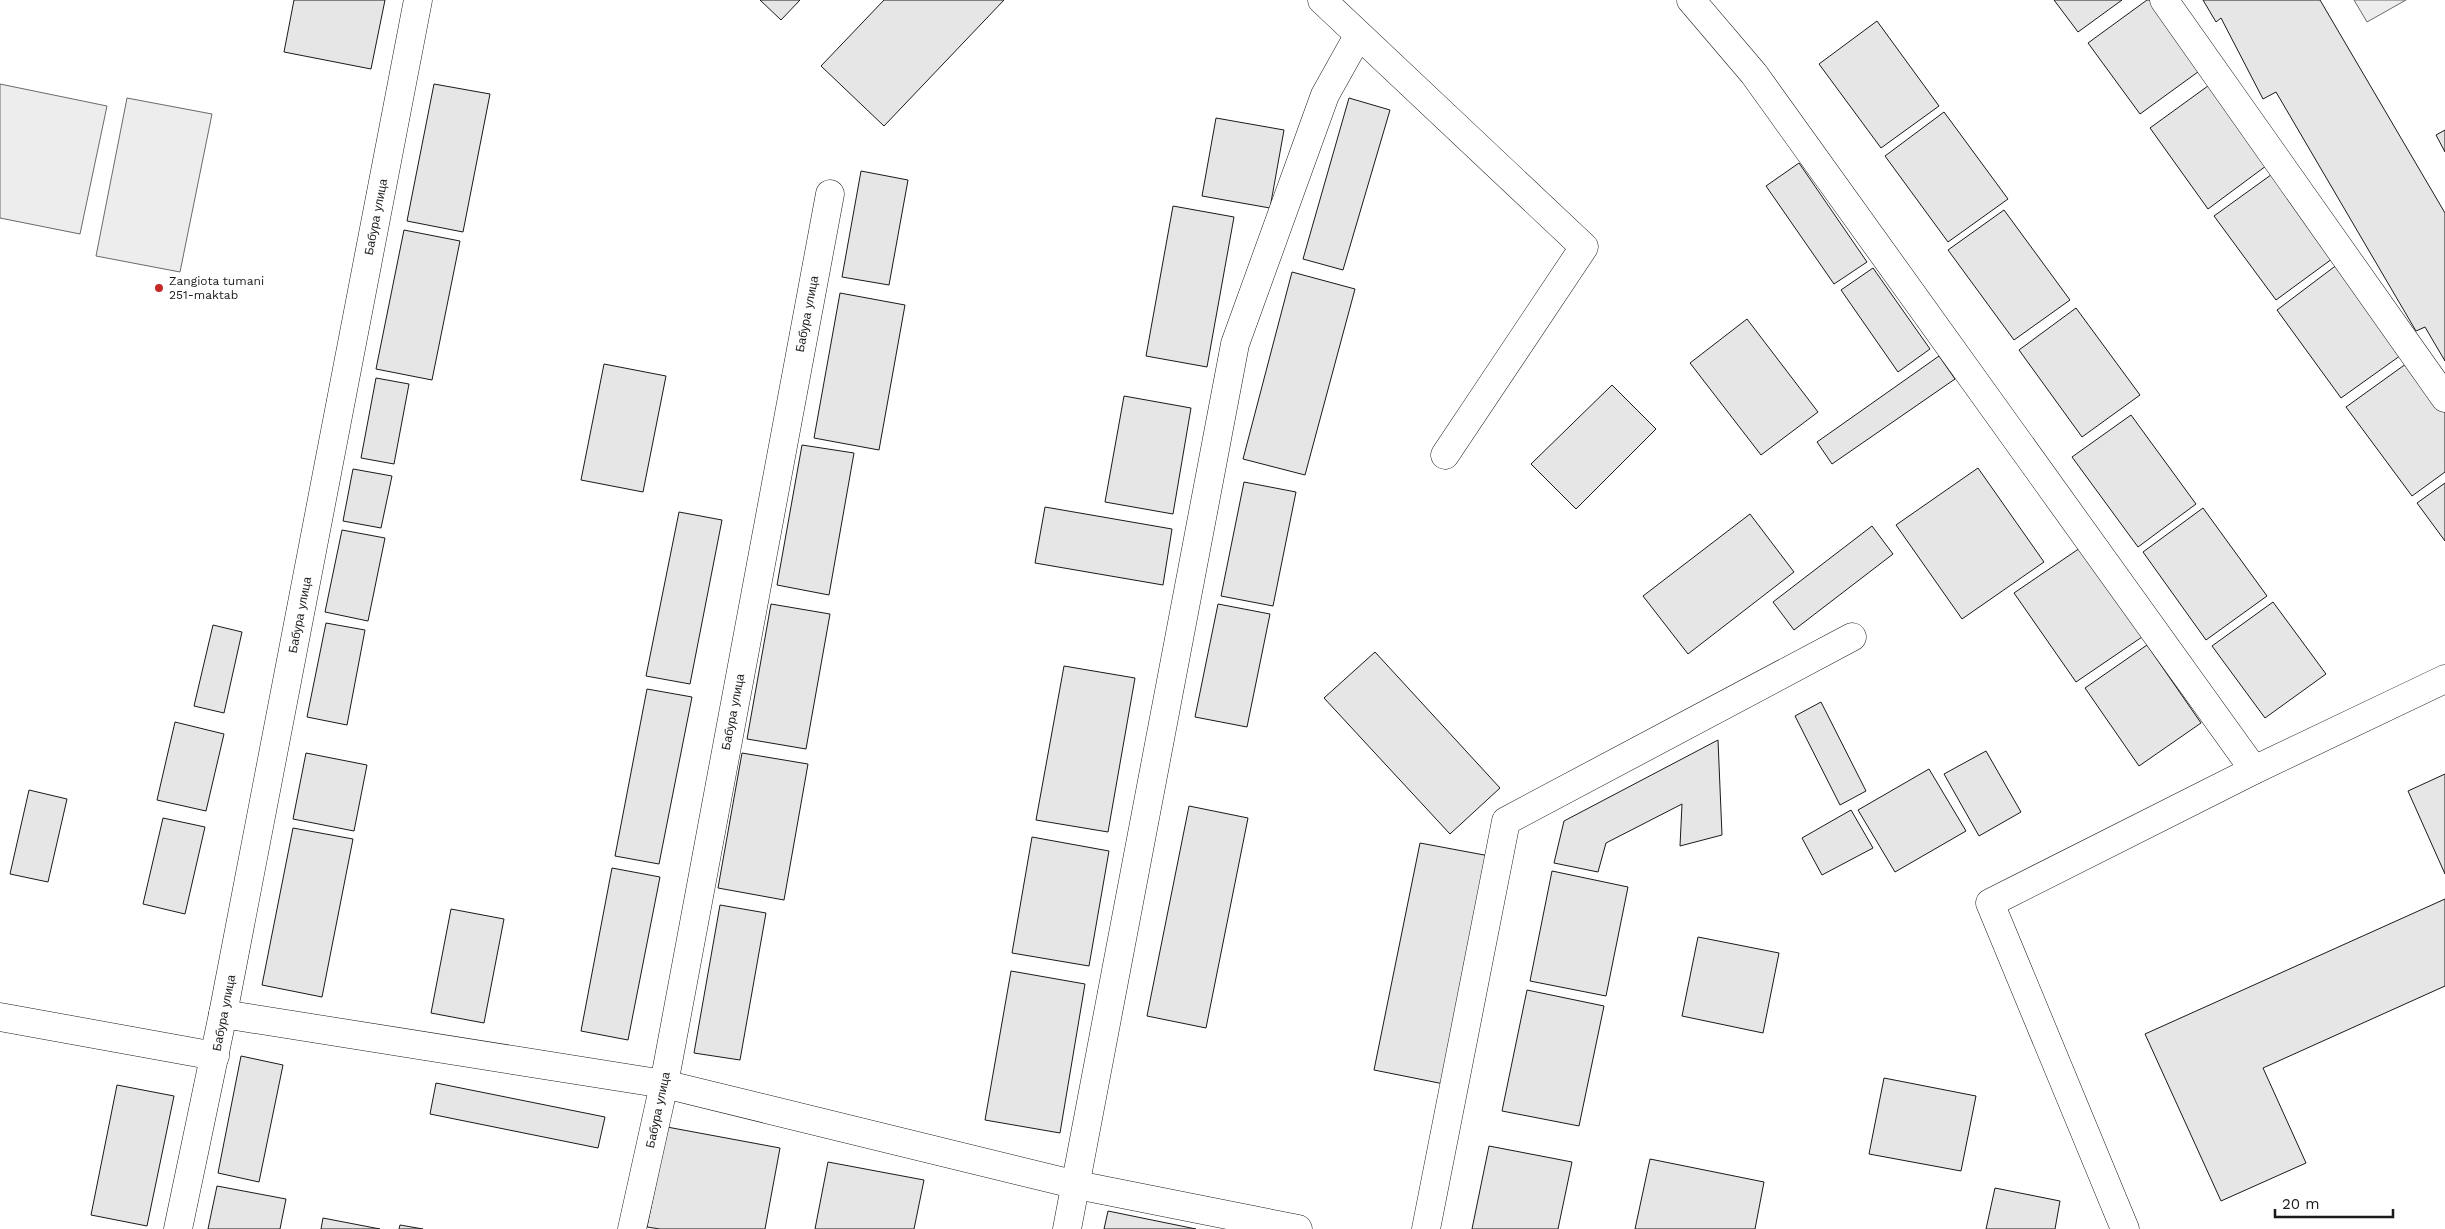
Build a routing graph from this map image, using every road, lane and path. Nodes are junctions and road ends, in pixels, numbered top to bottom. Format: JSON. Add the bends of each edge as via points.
{"nodes":[{"id":1,"x":418,"y":0,"type":"edge"},
{"id":2,"x":1322,"y":0,"type":"edge"},
{"id":3,"x":1691,"y":0,"type":"edge"},
{"id":4,"x":2164,"y":0,"type":"edge"},
{"id":5,"x":1358,"y":36,"type":"junction"},
{"id":6,"x":830,"y":194,"type":"dead end"},
{"id":7,"x":2445,"y":398,"type":"edge"},
{"id":8,"x":1445,"y":455,"type":"dead end"},
{"id":9,"x":1852,"y":637,"type":"dead end"},
{"id":10,"x":2445,"y":679,"type":"edge"},
{"id":11,"x":2254,"y":770,"type":"junction"},
{"id":12,"x":224,"y":1014,"type":"junction"},
{"id":13,"x":0,"y":1016,"type":"edge"},
{"id":14,"x":215,"y":1056,"type":"junction"},
{"id":15,"x":664,"y":1084,"type":"junction"},
{"id":16,"x":1077,"y":1185,"type":"junction"},
{"id":17,"x":178,"y":1229,"type":"edge"},
{"id":18,"x":632,"y":1229,"type":"edge"},
{"id":19,"x":1067,"y":1229,"type":"edge"},
{"id":20,"x":1298,"y":1229,"type":"edge"},
{"id":21,"x":1426,"y":1229,"type":"edge"},
{"id":22,"x":2125,"y":1229,"type":"edge"}],
"edges":[{"from":1,"to":12,"type":"street","name":"Бабура улица"},
{"from":2,"to":5,"type":"street"},
{"from":3,"to":11,"type":"street","via":[[1754,74]]},
{"from":4,"to":7,"type":"street"},
{"from":5,"to":8,"type":"street","via":[[1584,247]]},
{"from":5,"to":16,"type":"street","via":[[1325,95],[1234,344]]},
{"from":6,"to":15,"type":"street","name":"Бабура улица"},
{"from":9,"to":21,"type":"street","via":[[1506,821]]},
{"from":10,"to":11,"type":"street"},
{"from":11,"to":22,"type":"street","via":[[1990,903]]},
{"from":12,"to":14,"type":"street","name":"Бабура улица"},
{"from":12,"to":15,"type":"street"},
{"from":13,"to":14,"type":"street"},
{"from":14,"to":17,"type":"street","name":"Бабура улица"},
{"from":15,"to":16,"type":"street"},
{"from":15,"to":18,"type":"street","name":"Бабура улица"},
{"from":16,"to":19,"type":"street"},
{"from":16,"to":20,"type":"street"}]}
